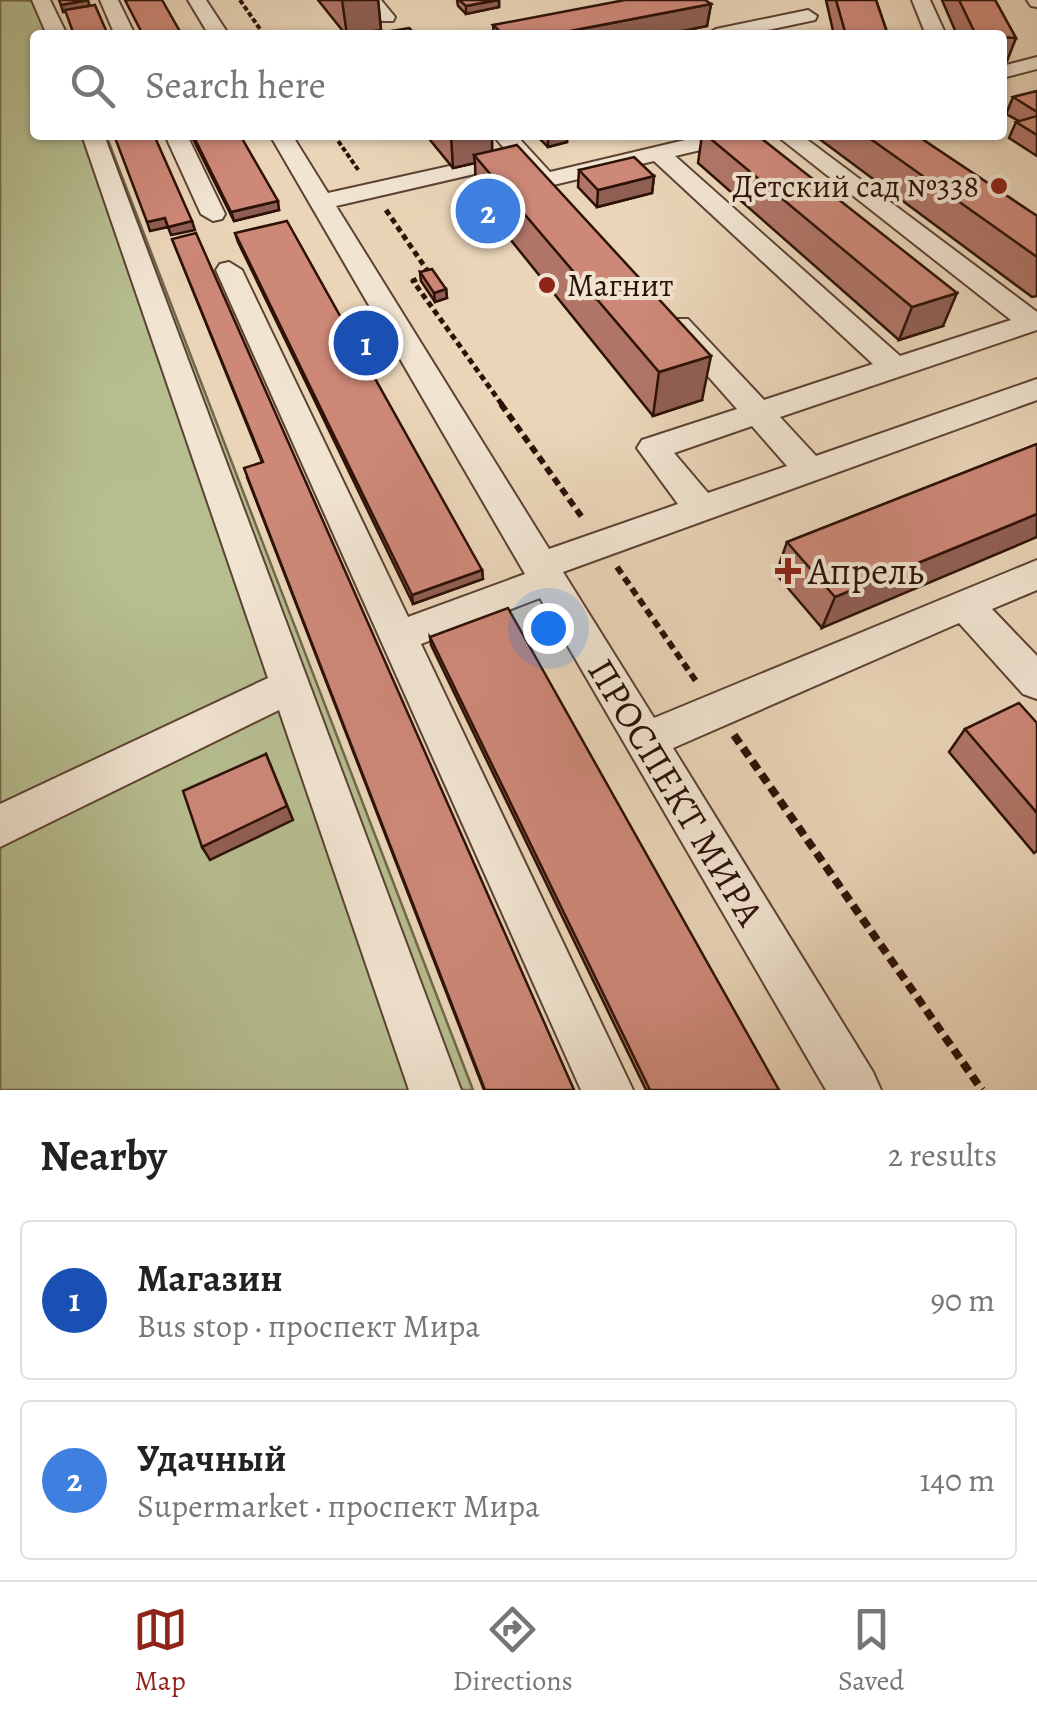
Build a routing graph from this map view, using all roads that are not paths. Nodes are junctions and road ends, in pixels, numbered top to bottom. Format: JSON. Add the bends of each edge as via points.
{"nodes":[{"id":1,"x":42,"y":0,"type":"edge"},
{"id":2,"x":133,"y":0,"type":"edge"},
{"id":3,"x":197,"y":0,"type":"edge"},
{"id":4,"x":371,"y":0,"type":"edge"},
{"id":5,"x":921,"y":0,"type":"edge"},
{"id":6,"x":110,"y":2,"type":"edge"},
{"id":7,"x":712,"y":10,"type":"edge"},
{"id":8,"x":386,"y":17,"type":"dead end"},
{"id":9,"x":808,"y":17,"type":"edge"},
{"id":10,"x":55,"y":30,"type":"edge"},
{"id":11,"x":123,"y":30,"type":"edge"},
{"id":12,"x":216,"y":30,"type":"edge"},
{"id":13,"x":737,"y":30,"type":"edge"},
{"id":14,"x":743,"y":30,"type":"edge"},
{"id":15,"x":934,"y":30,"type":"edge"},
{"id":16,"x":1037,"y":63,"type":"edge"},
{"id":17,"x":1007,"y":71,"type":"edge"},
{"id":18,"x":95,"y":140,"type":"edge"},
{"id":19,"x":178,"y":140,"type":"edge"},
{"id":20,"x":284,"y":140,"type":"edge"},
{"id":21,"x":509,"y":140,"type":"edge"},
{"id":22,"x":714,"y":140,"type":"edge"},
{"id":23,"x":794,"y":140,"type":"edge"},
{"id":24,"x":658,"y":153,"type":"junction"},
{"id":25,"x":524,"y":156,"type":"junction"},
{"id":26,"x":545,"y":180,"type":"junction"},
{"id":27,"x":322,"y":202,"type":"junction"},
{"id":28,"x":572,"y":209,"type":"edge"},
{"id":29,"x":212,"y":214,"type":"dead end"},
{"id":30,"x":230,"y":270,"type":"dead end"},
{"id":31,"x":665,"y":311,"type":"edge"},
{"id":32,"x":894,"y":368,"type":"junction"},
{"id":33,"x":1037,"y":389,"type":"edge"},
{"id":34,"x":758,"y":412,"type":"junction"},
{"id":35,"x":810,"y":470,"type":"junction"},
{"id":36,"x":701,"y":510,"type":"junction"},
{"id":37,"x":545,"y":573,"type":"junction"},
{"id":38,"x":1037,"y":574,"type":"edge"},
{"id":39,"x":965,"y":605,"type":"junction"},
{"id":40,"x":398,"y":636,"type":"junction"},
{"id":41,"x":1037,"y":682,"type":"edge"},
{"id":42,"x":292,"y":685,"type":"junction"},
{"id":43,"x":645,"y":741,"type":"junction"},
{"id":44,"x":0,"y":826,"type":"edge"},
{"id":45,"x":435,"y":1090,"type":"edge"},
{"id":46,"x":607,"y":1090,"type":"edge"},
{"id":47,"x":855,"y":1090,"type":"edge"}],
"edges":[{"from":1,"to":10,"type":"street"},
{"from":2,"to":6,"type":"street"},
{"from":3,"to":12,"type":"street"},
{"from":4,"to":8,"type":"street"},
{"from":5,"to":15,"type":"street"},
{"from":6,"to":11,"type":"street"},
{"from":7,"to":13,"type":"street"},
{"from":9,"to":14,"type":"street"},
{"from":16,"to":17,"type":"street"},
{"from":18,"to":42,"type":"street"},
{"from":19,"to":29,"type":"street"},
{"from":20,"to":27,"type":"street","name":"ПРОСПЕКТ МИРА"},
{"from":21,"to":25,"type":"street"},
{"from":22,"to":24,"type":"street"},
{"from":23,"to":32,"type":"street","via":[[1032,322]]},
{"from":24,"to":26,"type":"street"},
{"from":24,"to":32,"type":"street"},
{"from":25,"to":26,"type":"street"},
{"from":25,"to":27,"type":"street"},
{"from":26,"to":28,"type":"street"},
{"from":27,"to":37,"type":"street","name":"ПРОСПЕКТ МИРА"},
{"from":30,"to":40,"type":"street"},
{"from":31,"to":34,"type":"street"},
{"from":32,"to":34,"type":"street"},
{"from":33,"to":35,"type":"street"},
{"from":34,"to":35,"type":"street"},
{"from":34,"to":36,"type":"street","via":[[653,448]]},
{"from":35,"to":36,"type":"street"},
{"from":36,"to":37,"type":"street"},
{"from":37,"to":40,"type":"street"},
{"from":37,"to":43,"type":"street","name":"ПРОСПЕКТ МИРА"},
{"from":38,"to":39,"type":"street"},
{"from":39,"to":41,"type":"street"},
{"from":39,"to":43,"type":"street"},
{"from":40,"to":46,"type":"street"},
{"from":42,"to":44,"type":"street"},
{"from":42,"to":45,"type":"street"},
{"from":43,"to":47,"type":"street","name":"ПРОСПЕКТ МИРА"}]}
